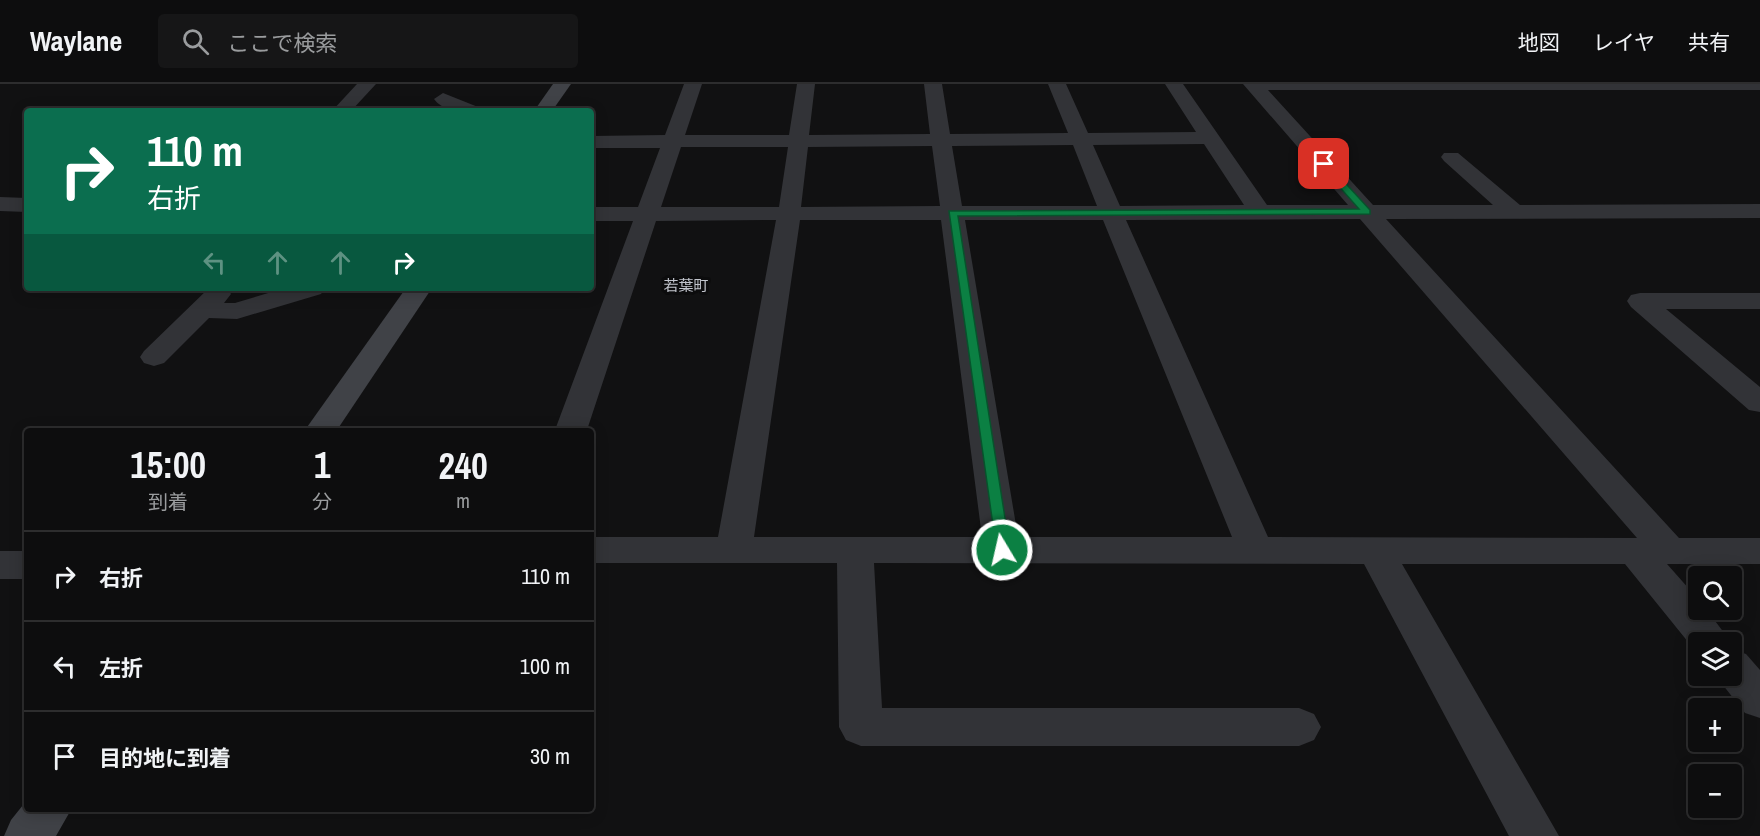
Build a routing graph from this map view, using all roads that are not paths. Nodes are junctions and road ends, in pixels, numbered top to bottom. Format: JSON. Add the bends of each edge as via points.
{"nodes":[{"id":1,"x":367,"y":84,"type":"edge"},
{"id":2,"x":562,"y":84,"type":"edge"},
{"id":3,"x":693,"y":84,"type":"edge"},
{"id":4,"x":806,"y":84,"type":"edge"},
{"id":5,"x":933,"y":84,"type":"edge"},
{"id":6,"x":1057,"y":84,"type":"edge"},
{"id":7,"x":1174,"y":84,"type":"edge"},
{"id":8,"x":1252,"y":84,"type":"edge"},
{"id":9,"x":1760,"y":85,"type":"edge"},
{"id":10,"x":443,"y":99,"type":"dead end"},
{"id":11,"x":344,"y":108,"type":"edge"},
{"id":12,"x":464,"y":108,"type":"edge"},
{"id":13,"x":545,"y":108,"type":"edge"},
{"id":14,"x":1210,"y":138,"type":"junction"},
{"id":15,"x":1081,"y":139,"type":"junction"},
{"id":16,"x":942,"y":140,"type":"junction"},
{"id":17,"x":798,"y":141,"type":"junction"},
{"id":18,"x":594,"y":142,"type":"edge"},
{"id":19,"x":674,"y":142,"type":"junction"},
{"id":20,"x":1451,"y":157,"type":"dead end"},
{"id":21,"x":0,"y":204,"type":"edge"},
{"id":22,"x":24,"y":205,"type":"edge"},
{"id":23,"x":1723,"y":211,"type":"junction"},
{"id":24,"x":1760,"y":211,"type":"edge"},
{"id":25,"x":1260,"y":212,"type":"junction"},
{"id":26,"x":1366,"y":212,"type":"junction"},
{"id":27,"x":1515,"y":212,"type":"junction"},
{"id":28,"x":952,"y":213,"type":"junction"},
{"id":29,"x":1112,"y":213,"type":"junction"},
{"id":30,"x":594,"y":214,"type":"edge"},
{"id":31,"x":649,"y":214,"type":"junction"},
{"id":32,"x":789,"y":214,"type":"junction"},
{"id":33,"x":1760,"y":236,"type":"edge"},
{"id":34,"x":220,"y":291,"type":"edge"},
{"id":35,"x":302,"y":291,"type":"edge"},
{"id":36,"x":417,"y":291,"type":"edge"},
{"id":37,"x":1760,"y":301,"type":"edge"},
{"id":38,"x":201,"y":310,"type":"junction"},
{"id":39,"x":154,"y":357,"type":"dead end"},
{"id":40,"x":1760,"y":403,"type":"edge"},
{"id":41,"x":322,"y":428,"type":"edge"},
{"id":42,"x":572,"y":428,"type":"edge"},
{"id":43,"x":594,"y":550,"type":"edge"},
{"id":44,"x":734,"y":550,"type":"junction"},
{"id":45,"x":855,"y":550,"type":"junction"},
{"id":46,"x":1002,"y":550,"type":"junction"},
{"id":47,"x":1255,"y":550,"type":"junction"},
{"id":48,"x":1376,"y":550,"type":"junction"},
{"id":49,"x":1652,"y":550,"type":"junction"},
{"id":50,"x":1760,"y":551,"type":"edge"},
{"id":51,"x":0,"y":565,"type":"edge"},
{"id":52,"x":24,"y":565,"type":"edge"},
{"id":53,"x":1705,"y":632,"type":"edge"},
{"id":54,"x":1742,"y":679,"type":"edge"},
{"id":55,"x":1760,"y":700,"type":"edge"},
{"id":56,"x":1299,"y":727,"type":"dead end"},
{"id":57,"x":46,"y":812,"type":"edge"},
{"id":58,"x":28,"y":836,"type":"edge"},
{"id":59,"x":1535,"y":836,"type":"edge"}],
"edges":[{"from":1,"to":11,"type":"street"},
{"from":2,"to":13,"type":"street"},
{"from":3,"to":19,"type":"street"},
{"from":4,"to":17,"type":"street"},
{"from":5,"to":16,"type":"street"},
{"from":6,"to":15,"type":"street"},
{"from":7,"to":14,"type":"street"},
{"from":8,"to":9,"type":"street"},
{"from":8,"to":26,"type":"street"},
{"from":10,"to":12,"type":"street"},
{"from":14,"to":15,"type":"street"},
{"from":14,"to":25,"type":"street"},
{"from":15,"to":16,"type":"street"},
{"from":15,"to":29,"type":"street"},
{"from":16,"to":17,"type":"street"},
{"from":16,"to":28,"type":"street"},
{"from":17,"to":19,"type":"street"},
{"from":17,"to":32,"type":"street"},
{"from":18,"to":19,"type":"street"},
{"from":19,"to":31,"type":"street"},
{"from":20,"to":27,"type":"street"},
{"from":21,"to":22,"type":"street"},
{"from":23,"to":24,"type":"street"},
{"from":23,"to":27,"type":"street"},
{"from":23,"to":33,"type":"street"},
{"from":25,"to":26,"type":"street"},
{"from":25,"to":29,"type":"street"},
{"from":26,"to":27,"type":"street"},
{"from":26,"to":49,"type":"street"},
{"from":28,"to":29,"type":"street"},
{"from":28,"to":32,"type":"street"},
{"from":28,"to":46,"type":"street"},
{"from":29,"to":47,"type":"street"},
{"from":30,"to":31,"type":"street"},
{"from":31,"to":32,"type":"street"},
{"from":31,"to":42,"type":"street"},
{"from":32,"to":44,"type":"street"},
{"from":34,"to":38,"type":"street"},
{"from":35,"to":38,"type":"street","via":[[237,311]]},
{"from":36,"to":41,"type":"street"},
{"from":37,"to":40,"type":"street","via":[[1640,301]]},
{"from":38,"to":39,"type":"street"},
{"from":43,"to":44,"type":"street"},
{"from":44,"to":45,"type":"street"},
{"from":45,"to":46,"type":"street"},
{"from":45,"to":56,"type":"street","via":[[861,727]]},
{"from":46,"to":47,"type":"street"},
{"from":47,"to":48,"type":"street"},
{"from":48,"to":49,"type":"street"},
{"from":48,"to":59,"type":"street"},
{"from":49,"to":50,"type":"street"},
{"from":49,"to":53,"type":"street"},
{"from":51,"to":52,"type":"street"},
{"from":54,"to":55,"type":"street"},
{"from":57,"to":58,"type":"street"}]}
